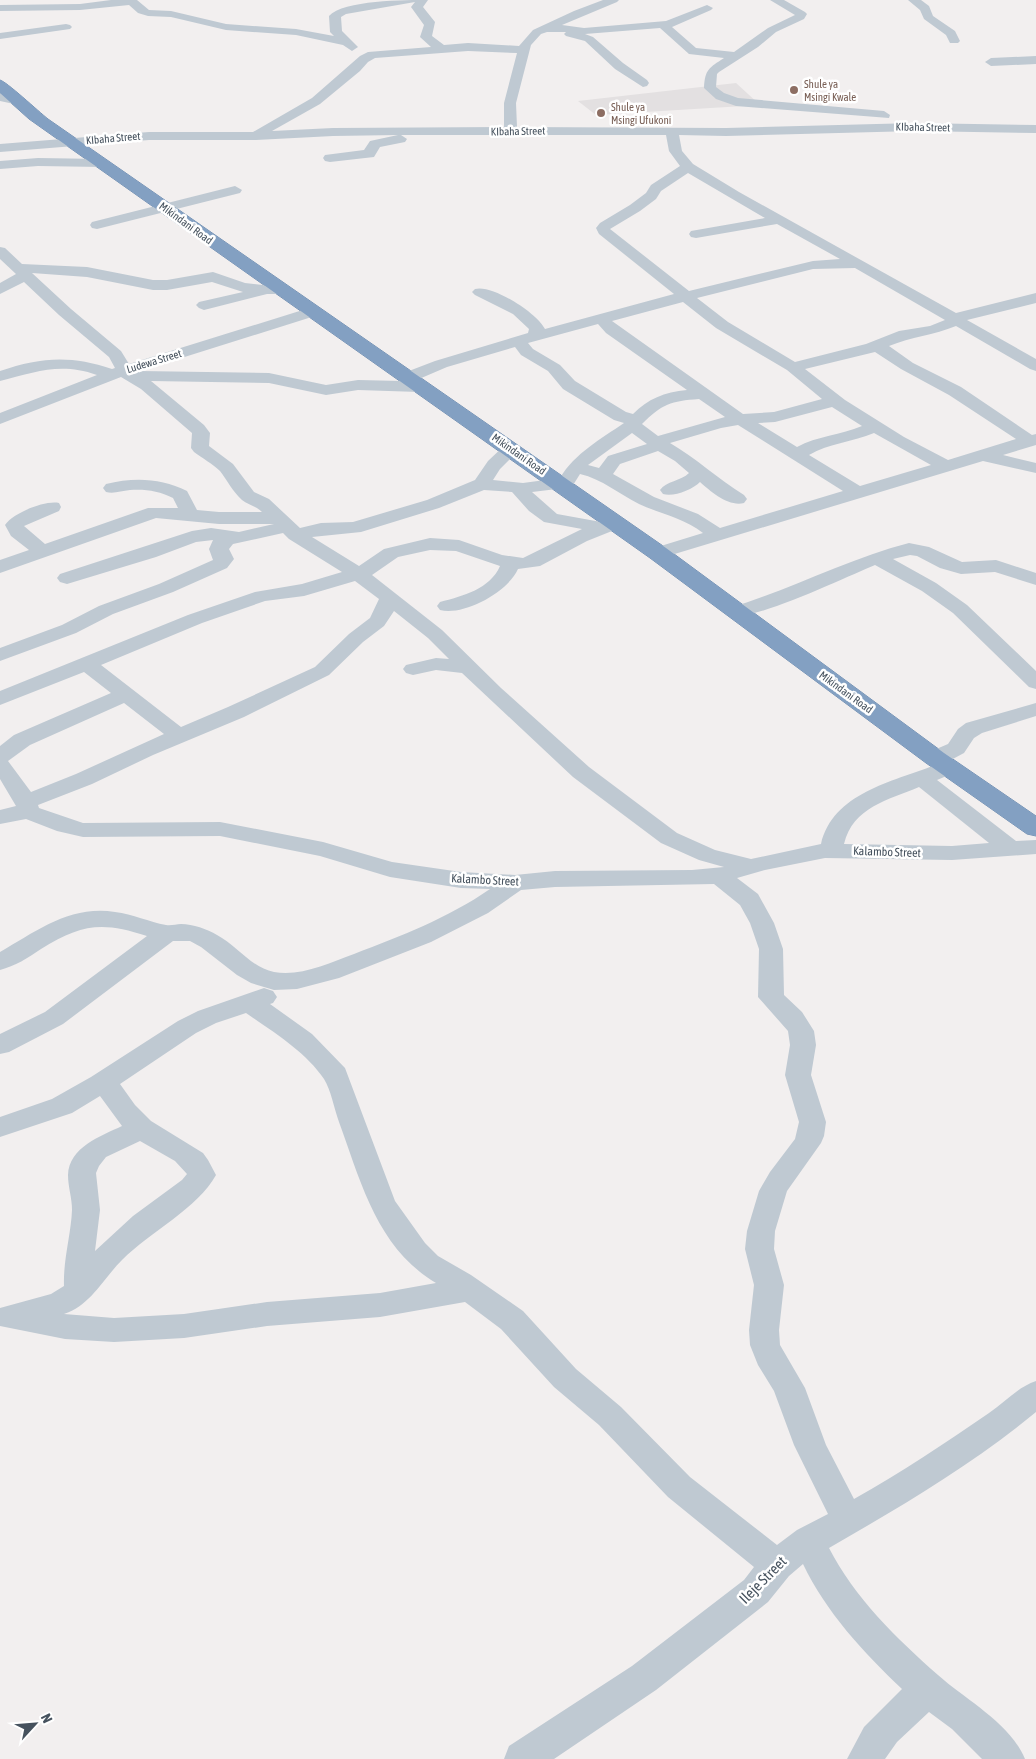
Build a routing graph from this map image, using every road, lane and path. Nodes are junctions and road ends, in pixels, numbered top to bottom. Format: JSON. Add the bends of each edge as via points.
{"nodes":[{"id":1,"x":130,"y":0,"type":"edge"},
{"id":2,"x":362,"y":0,"type":"edge"},
{"id":3,"x":411,"y":0,"type":"edge"},
{"id":4,"x":422,"y":0,"type":"edge"},
{"id":5,"x":613,"y":0,"type":"edge"},
{"id":6,"x":776,"y":0,"type":"edge"},
{"id":7,"x":914,"y":0,"type":"edge"},
{"id":8,"x":157,"y":2,"type":"dead end"},
{"id":9,"x":372,"y":3,"type":"edge"},
{"id":10,"x":794,"y":4,"type":"edge"},
{"id":11,"x":0,"y":8,"type":"edge"},
{"id":12,"x":707,"y":8,"type":"dead end"},
{"id":13,"x":343,"y":11,"type":"junction"},
{"id":14,"x":162,"y":14,"type":"junction"},
{"id":15,"x":663,"y":25,"type":"junction"},
{"id":16,"x":66,"y":27,"type":"dead end"},
{"id":17,"x":545,"y":29,"type":"junction"},
{"id":18,"x":521,"y":30,"type":"dead end"},
{"id":19,"x":0,"y":36,"type":"edge"},
{"id":20,"x":444,"y":36,"type":"dead end"},
{"id":21,"x":428,"y":39,"type":"junction"},
{"id":22,"x":954,"y":41,"type":"dead end"},
{"id":23,"x":346,"y":42,"type":"junction"},
{"id":24,"x":441,"y":49,"type":"junction"},
{"id":25,"x":522,"y":50,"type":"junction"},
{"id":26,"x":735,"y":56,"type":"junction"},
{"id":27,"x":1036,"y":60,"type":"edge"},
{"id":28,"x":362,"y":61,"type":"junction"},
{"id":29,"x":991,"y":62,"type":"dead end"},
{"id":30,"x":643,"y":83,"type":"dead end"},
{"id":31,"x":0,"y":84,"type":"edge"},
{"id":32,"x":7,"y":99,"type":"edge"},
{"id":33,"x":946,"y":128,"type":"junction"},
{"id":34,"x":1036,"y":129,"type":"edge"},
{"id":35,"x":512,"y":131,"type":"junction"},
{"id":36,"x":673,"y":131,"type":"junction"},
{"id":37,"x":432,"y":132,"type":"junction"},
{"id":38,"x":256,"y":136,"type":"junction"},
{"id":39,"x":72,"y":142,"type":"junction"},
{"id":40,"x":47,"y":144,"type":"junction"},
{"id":41,"x":0,"y":148,"type":"edge"},
{"id":42,"x":330,"y":158,"type":"dead end"},
{"id":43,"x":48,"y":162,"type":"junction"},
{"id":44,"x":98,"y":163,"type":"junction"},
{"id":45,"x":0,"y":165,"type":"edge"},
{"id":46,"x":688,"y":166,"type":"junction"},
{"id":47,"x":235,"y":190,"type":"dead end"},
{"id":48,"x":164,"y":207,"type":"junction"},
{"id":49,"x":778,"y":220,"type":"junction"},
{"id":50,"x":97,"y":224,"type":"dead end"},
{"id":51,"x":696,"y":234,"type":"dead end"},
{"id":52,"x":821,"y":242,"type":"junction"},
{"id":53,"x":0,"y":251,"type":"edge"},
{"id":54,"x":824,"y":263,"type":"junction"},
{"id":55,"x":858,"y":263,"type":"junction"},
{"id":56,"x":23,"y":272,"type":"junction"},
{"id":57,"x":153,"y":286,"type":"junction"},
{"id":58,"x":0,"y":289,"type":"edge"},
{"id":59,"x":276,"y":290,"type":"junction"},
{"id":60,"x":480,"y":292,"type":"dead end"},
{"id":61,"x":686,"y":296,"type":"junction"},
{"id":62,"x":1036,"y":298,"type":"edge"},
{"id":63,"x":143,"y":299,"type":"dead end"},
{"id":64,"x":204,"y":305,"type":"dead end"},
{"id":65,"x":312,"y":312,"type":"junction"},
{"id":66,"x":601,"y":318,"type":"junction"},
{"id":67,"x":957,"y":319,"type":"junction"},
{"id":68,"x":536,"y":336,"type":"junction"},
{"id":69,"x":518,"y":341,"type":"junction"},
{"id":70,"x":877,"y":346,"type":"junction"},
{"id":71,"x":1036,"y":366,"type":"edge"},
{"id":72,"x":793,"y":367,"type":"junction"},
{"id":73,"x":123,"y":374,"type":"junction"},
{"id":74,"x":0,"y":376,"type":"edge"},
{"id":75,"x":413,"y":382,"type":"junction"},
{"id":76,"x":704,"y":394,"type":"junction"},
{"id":77,"x":834,"y":401,"type":"junction"},
{"id":78,"x":0,"y":419,"type":"edge"},
{"id":79,"x":740,"y":419,"type":"junction"},
{"id":80,"x":634,"y":423,"type":"junction"},
{"id":81,"x":876,"y":426,"type":"junction"},
{"id":82,"x":1033,"y":440,"type":"edge"},
{"id":83,"x":658,"y":444,"type":"junction"},
{"id":84,"x":511,"y":449,"type":"junction"},
{"id":85,"x":982,"y":455,"type":"junction"},
{"id":86,"x":798,"y":456,"type":"junction"},
{"id":87,"x":946,"y":466,"type":"junction"},
{"id":88,"x":575,"y":468,"type":"junction"},
{"id":89,"x":1036,"y":468,"type":"edge"},
{"id":90,"x":698,"y":473,"type":"junction"},
{"id":91,"x":603,"y":475,"type":"junction"},
{"id":92,"x":481,"y":484,"type":"junction"},
{"id":93,"x":562,"y":485,"type":"junction"},
{"id":94,"x":112,"y":488,"type":"dead end"},
{"id":95,"x":518,"y":488,"type":"junction"},
{"id":96,"x":669,"y":490,"type":"dead end"},
{"id":97,"x":858,"y":493,"type":"junction"},
{"id":98,"x":738,"y":499,"type":"dead end"},
{"id":99,"x":52,"y":507,"type":"dead end"},
{"id":100,"x":190,"y":514,"type":"junction"},
{"id":101,"x":286,"y":526,"type":"junction"},
{"id":102,"x":609,"y":526,"type":"junction"},
{"id":103,"x":716,"y":535,"type":"junction"},
{"id":104,"x":229,"y":538,"type":"junction"},
{"id":105,"x":42,"y":551,"type":"junction"},
{"id":106,"x":658,"y":553,"type":"junction"},
{"id":107,"x":877,"y":558,"type":"junction"},
{"id":108,"x":511,"y":563,"type":"junction"},
{"id":109,"x":0,"y":567,"type":"edge"},
{"id":110,"x":356,"y":574,"type":"junction"},
{"id":111,"x":67,"y":578,"type":"dead end"},
{"id":112,"x":1036,"y":579,"type":"edge"},
{"id":113,"x":389,"y":599,"type":"junction"},
{"id":114,"x":447,"y":606,"type":"dead end"},
{"id":115,"x":736,"y":612,"type":"junction"},
{"id":116,"x":0,"y":655,"type":"edge"},
{"id":117,"x":86,"y":662,"type":"junction"},
{"id":118,"x":470,"y":667,"type":"junction"},
{"id":119,"x":413,"y":669,"type":"dead end"},
{"id":120,"x":1036,"y":683,"type":"edge"},
{"id":121,"x":126,"y":694,"type":"junction"},
{"id":122,"x":0,"y":699,"type":"edge"},
{"id":123,"x":1036,"y":708,"type":"edge"},
{"id":124,"x":178,"y":735,"type":"junction"},
{"id":125,"x":0,"y":756,"type":"edge"},
{"id":126,"x":942,"y":762,"type":"junction"},
{"id":127,"x":0,"y":765,"type":"edge"},
{"id":128,"x":921,"y":778,"type":"junction"},
{"id":129,"x":28,"y":807,"type":"junction"},
{"id":130,"x":0,"y":817,"type":"edge"},
{"id":131,"x":1036,"y":828,"type":"edge"},
{"id":132,"x":1036,"y":847,"type":"edge"},
{"id":133,"x":1011,"y":849,"type":"junction"},
{"id":134,"x":831,"y":851,"type":"junction"},
{"id":135,"x":750,"y":866,"type":"junction"},
{"id":136,"x":719,"y":876,"type":"junction"},
{"id":137,"x":515,"y":883,"type":"junction"},
{"id":138,"x":166,"y":934,"type":"junction"},
{"id":139,"x":0,"y":962,"type":"edge"},
{"id":140,"x":309,"y":978,"type":"junction"},
{"id":141,"x":250,"y":1002,"type":"junction"},
{"id":142,"x":0,"y":1045,"type":"edge"},
{"id":143,"x":105,"y":1081,"type":"junction"},
{"id":144,"x":0,"y":1127,"type":"edge"},
{"id":145,"x":141,"y":1129,"type":"junction"},
{"id":146,"x":470,"y":1289,"type":"junction"},
{"id":147,"x":79,"y":1290,"type":"junction"},
{"id":148,"x":6,"y":1318,"type":"edge"},
{"id":149,"x":1036,"y":1394,"type":"edge"},
{"id":150,"x":848,"y":1519,"type":"junction"},
{"id":151,"x":809,"y":1542,"type":"junction"},
{"id":152,"x":777,"y":1565,"type":"junction"},
{"id":153,"x":927,"y":1689,"type":"junction"},
{"id":154,"x":522,"y":1759,"type":"edge"},
{"id":155,"x":865,"y":1759,"type":"edge"},
{"id":156,"x":1007,"y":1759,"type":"edge"}],
"edges":[{"from":1,"to":11,"type":"street","via":[[80,7]]},
{"from":1,"to":14,"type":"street","via":[[145,12]]},
{"from":2,"to":13,"type":"street"},
{"from":3,"to":9,"type":"street"},
{"from":4,"to":21,"type":"street","via":[[417,7],[430,23]]},
{"from":5,"to":17,"type":"street"},
{"from":6,"to":10,"type":"street"},
{"from":7,"to":22,"type":"street","via":[[926,10],[928,17],[951,33]]},
{"from":8,"to":14,"type":"street","via":[[163,5]]},
{"from":9,"to":13,"type":"street"},
{"from":10,"to":26,"type":"street","via":[[800,17],[772,30]]},
{"from":12,"to":15,"type":"street"},
{"from":13,"to":23,"type":"street","via":[[335,16],[334,25]]},
{"from":14,"to":23,"type":"street","via":[[226,27],[296,32]]},
{"from":15,"to":17,"type":"street","via":[[584,31]]},
{"from":15,"to":26,"type":"street","via":[[693,51]]},
{"from":16,"to":19,"type":"street"},
{"from":17,"to":18,"type":"street"},
{"from":17,"to":25,"type":"street"},
{"from":17,"to":30,"type":"street","via":[[589,39]]},
{"from":20,"to":21,"type":"street"},
{"from":21,"to":24,"type":"street"},
{"from":23,"to":28,"type":"street"},
{"from":24,"to":25,"type":"street","via":[[484,47]]},
{"from":24,"to":28,"type":"street","via":[[376,54]]},
{"from":25,"to":35,"type":"street","via":[[510,103]]},
{"from":26,"to":33,"type":"street","via":[[716,69],[709,81],[713,91],[728,100],[912,118]]},
{"from":27,"to":29,"type":"street"},
{"from":28,"to":38,"type":"street","via":[[316,101]]},
{"from":31,"to":32,"type":"highway","name":"Mikindani Road"},
{"from":32,"to":39,"type":"highway","name":"Mikindani Road"},
{"from":33,"to":34,"type":"street","name":"KIbaha Street"},
{"from":33,"to":36,"type":"street","name":"KIbaha Street"},
{"from":35,"to":36,"type":"street","name":"KIbaha Street"},
{"from":35,"to":37,"type":"street","name":"KIbaha Street"},
{"from":36,"to":46,"type":"street","via":[[676,150]]},
{"from":37,"to":38,"type":"street","name":"KIbaha Street"},
{"from":37,"to":42,"type":"street","via":[[378,143],[369,154]]},
{"from":38,"to":39,"type":"street","name":"KIbaha Street","via":[[149,136]]},
{"from":39,"to":40,"type":"street","name":"KIbaha Street"},
{"from":39,"to":44,"type":"highway","name":"Mikindani Road"},
{"from":40,"to":41,"type":"street","name":"KIbaha Street"},
{"from":40,"to":43,"type":"street","via":[[37,154]]},
{"from":40,"to":44,"type":"street"},
{"from":43,"to":44,"type":"street"},
{"from":43,"to":45,"type":"street"},
{"from":44,"to":48,"type":"highway","name":"Mikindani Road"},
{"from":46,"to":49,"type":"street"},
{"from":46,"to":61,"type":"street","via":[[656,188],[635,208],[602,228]]},
{"from":47,"to":48,"type":"street"},
{"from":48,"to":50,"type":"street"},
{"from":48,"to":59,"type":"highway","name":"Mikindani Road"},
{"from":49,"to":51,"type":"street"},
{"from":49,"to":52,"type":"street"},
{"from":52,"to":54,"type":"street","via":[[825,251]]},
{"from":52,"to":55,"type":"street"},
{"from":53,"to":56,"type":"street"},
{"from":54,"to":55,"type":"street"},
{"from":54,"to":61,"type":"street"},
{"from":55,"to":67,"type":"street"},
{"from":56,"to":57,"type":"street","via":[[87,272]]},
{"from":56,"to":58,"type":"street"},
{"from":56,"to":73,"type":"street","via":[[115,354]]},
{"from":57,"to":59,"type":"street","via":[[211,277],[243,287]]},
{"from":57,"to":63,"type":"street","via":[[150,295]]},
{"from":59,"to":64,"type":"street"},
{"from":59,"to":65,"type":"highway","name":"Mikindani Road"},
{"from":60,"to":68,"type":"street","via":[[523,314],[537,328]]},
{"from":61,"to":66,"type":"street"},
{"from":61,"to":72,"type":"street","via":[[722,325]]},
{"from":62,"to":67,"type":"street"},
{"from":65,"to":73,"type":"street","name":"Ludewa Street"},
{"from":65,"to":75,"type":"highway","name":"Mikindani Road"},
{"from":66,"to":68,"type":"street"},
{"from":66,"to":76,"type":"street","via":[[612,330]]},
{"from":67,"to":70,"type":"street","via":[[933,330],[905,334]]},
{"from":67,"to":71,"type":"street"},
{"from":68,"to":69,"type":"street"},
{"from":69,"to":75,"type":"street","via":[[440,364]]},
{"from":69,"to":80,"type":"street","via":[[527,352],[554,368],[569,385]]},
{"from":70,"to":72,"type":"street"},
{"from":70,"to":82,"type":"street"},
{"from":72,"to":77,"type":"street"},
{"from":73,"to":74,"type":"street","via":[[82,365],[53,364]]},
{"from":73,"to":75,"type":"street","via":[[257,377],[326,390]]},
{"from":73,"to":78,"type":"street","name":"Ludewa Street"},
{"from":73,"to":101,"type":"street","via":[[147,384],[198,429],[202,451],[223,465],[248,496],[263,503]]},
{"from":75,"to":84,"type":"highway","name":"Mikindani Road"},
{"from":76,"to":79,"type":"street"},
{"from":76,"to":80,"type":"street","via":[[681,395],[652,405]]},
{"from":77,"to":79,"type":"street","via":[[775,416]]},
{"from":77,"to":81,"type":"street"},
{"from":79,"to":83,"type":"street"},
{"from":79,"to":86,"type":"street"},
{"from":80,"to":83,"type":"street"},
{"from":80,"to":88,"type":"street"},
{"from":81,"to":86,"type":"street","via":[[810,446]]},
{"from":81,"to":87,"type":"street"},
{"from":82,"to":85,"type":"street"},
{"from":83,"to":90,"type":"street","via":[[681,457]]},
{"from":83,"to":91,"type":"street","via":[[614,460]]},
{"from":84,"to":92,"type":"street"},
{"from":84,"to":93,"type":"highway","name":"Mikindani Road"},
{"from":85,"to":87,"type":"street"},
{"from":85,"to":89,"type":"street"},
{"from":86,"to":97,"type":"street"},
{"from":87,"to":97,"type":"street"},
{"from":88,"to":91,"type":"street"},
{"from":88,"to":93,"type":"street"},
{"from":90,"to":96,"type":"street","via":[[691,481]]},
{"from":90,"to":98,"type":"street"},
{"from":91,"to":103,"type":"street","via":[[647,500],[698,520]]},
{"from":92,"to":95,"type":"street"},
{"from":92,"to":101,"type":"street","via":[[433,504],[354,528]]},
{"from":93,"to":95,"type":"street"},
{"from":93,"to":102,"type":"highway","name":"Mikindani Road"},
{"from":94,"to":100,"type":"street","via":[[141,484],[163,487],[181,495]]},
{"from":95,"to":102,"type":"street","via":[[550,518]]},
{"from":97,"to":103,"type":"street"},
{"from":99,"to":105,"type":"street","via":[[14,525]]},
{"from":100,"to":101,"type":"street"},
{"from":100,"to":105,"type":"street","via":[[155,512]]},
{"from":101,"to":104,"type":"street"},
{"from":101,"to":110,"type":"street"},
{"from":102,"to":106,"type":"highway","name":"Mikindani Road"},
{"from":102,"to":108,"type":"street","via":[[532,562]]},
{"from":103,"to":106,"type":"street"},
{"from":104,"to":111,"type":"street","via":[[211,534],[192,537]]},
{"from":104,"to":116,"type":"street","via":[[220,544],[224,559],[220,564]]},
{"from":105,"to":109,"type":"street"},
{"from":106,"to":115,"type":"highway","name":"Mikindani Road"},
{"from":107,"to":112,"type":"street","via":[[909,549],[918,550],[961,568],[996,566]]},
{"from":107,"to":115,"type":"street","via":[[770,602]]},
{"from":107,"to":120,"type":"street","via":[[929,587],[960,609]]},
{"from":108,"to":110,"type":"street","via":[[458,546],[430,544],[396,551]]},
{"from":108,"to":114,"type":"street","via":[[490,592]]},
{"from":110,"to":113,"type":"street"},
{"from":110,"to":117,"type":"street","via":[[304,590],[241,602]]},
{"from":113,"to":118,"type":"street","via":[[435,634]]},
{"from":113,"to":124,"type":"street","via":[[377,622],[322,670],[236,712]]},
{"from":115,"to":126,"type":"highway","name":"Mikindani Road"},
{"from":117,"to":121,"type":"street"},
{"from":117,"to":122,"type":"street"},
{"from":118,"to":119,"type":"street","via":[[436,664]]},
{"from":118,"to":135,"type":"street","via":[[581,772],[669,838],[707,855]]},
{"from":121,"to":124,"type":"street"},
{"from":121,"to":125,"type":"street","via":[[22,740]]},
{"from":123,"to":126,"type":"street","via":[[969,730],[959,746]]},
{"from":124,"to":129,"type":"street"},
{"from":126,"to":128,"type":"street"},
{"from":126,"to":131,"type":"highway","name":"Mikindani Road"},
{"from":127,"to":129,"type":"street"},
{"from":128,"to":133,"type":"street"},
{"from":128,"to":134,"type":"street","via":[[853,808],[835,830]]},
{"from":129,"to":130,"type":"street"},
{"from":129,"to":137,"type":"street","name":"Kalambo Street","via":[[65,826],[83,830],[188,828],[237,832],[323,849],[390,869],[461,880]]},
{"from":132,"to":133,"type":"street","name":"Kalambo Street"},
{"from":133,"to":134,"type":"street","name":"Kalambo Street","via":[[932,854]]},
{"from":134,"to":135,"type":"street","name":"Kalambo Street"},
{"from":135,"to":136,"type":"street","name":"Kalambo Street"},
{"from":136,"to":137,"type":"street","name":"Kalambo Street","via":[[555,879]]},
{"from":136,"to":150,"type":"street","via":[[749,900],[762,923],[770,949],[771,997],[802,1031],[798,1076],[810,1110],[812,1129],[775,1187],[761,1235],[760,1249],[769,1290],[764,1339],[770,1358],[789,1388],[826,1481]]},
{"from":137,"to":140,"type":"street","via":[[483,907],[444,927]]},
{"from":138,"to":139,"type":"street","via":[[122,921],[89,919],[61,926]]},
{"from":138,"to":140,"type":"street","via":[[178,931],[200,935],[256,976],[274,980]]},
{"from":138,"to":142,"type":"street","via":[[54,1018]]},
{"from":140,"to":141,"type":"street"},
{"from":141,"to":143,"type":"street","via":[[187,1027]]},
{"from":141,"to":146,"type":"street","via":[[303,1040],[336,1075],[382,1203],[395,1225],[428,1264]]},
{"from":143,"to":144,"type":"street","via":[[48,1112]]},
{"from":143,"to":145,"type":"street","via":[[119,1104]]},
{"from":145,"to":147,"type":"street","via":[[96,1150],[82,1173],[86,1210],[78,1268]]},
{"from":145,"to":147,"type":"street","via":[[194,1161],[202,1176],[192,1188],[111,1252]]},
{"from":146,"to":148,"type":"street","via":[[380,1305],[267,1314],[184,1326],[114,1330]]},
{"from":146,"to":152,"type":"street","via":[[512,1320],[559,1372],[623,1428],[679,1487]]},
{"from":147,"to":148,"type":"street","via":[[59,1304]]},
{"from":149,"to":150,"type":"street","name":"Ileje Street","via":[[1004,1420],[905,1487]]},
{"from":150,"to":151,"type":"street","name":"Ileje Street"},
{"from":151,"to":152,"type":"street","name":"Ileje Street"},
{"from":151,"to":153,"type":"street","via":[[826,1576],[846,1604],[885,1650]]},
{"from":152,"to":154,"type":"street","name":"Ileje Street","via":[[756,1591],[644,1678]]},
{"from":153,"to":155,"type":"street","via":[[892,1723]]},
{"from":153,"to":156,"type":"street","via":[[965,1717]]}]}
